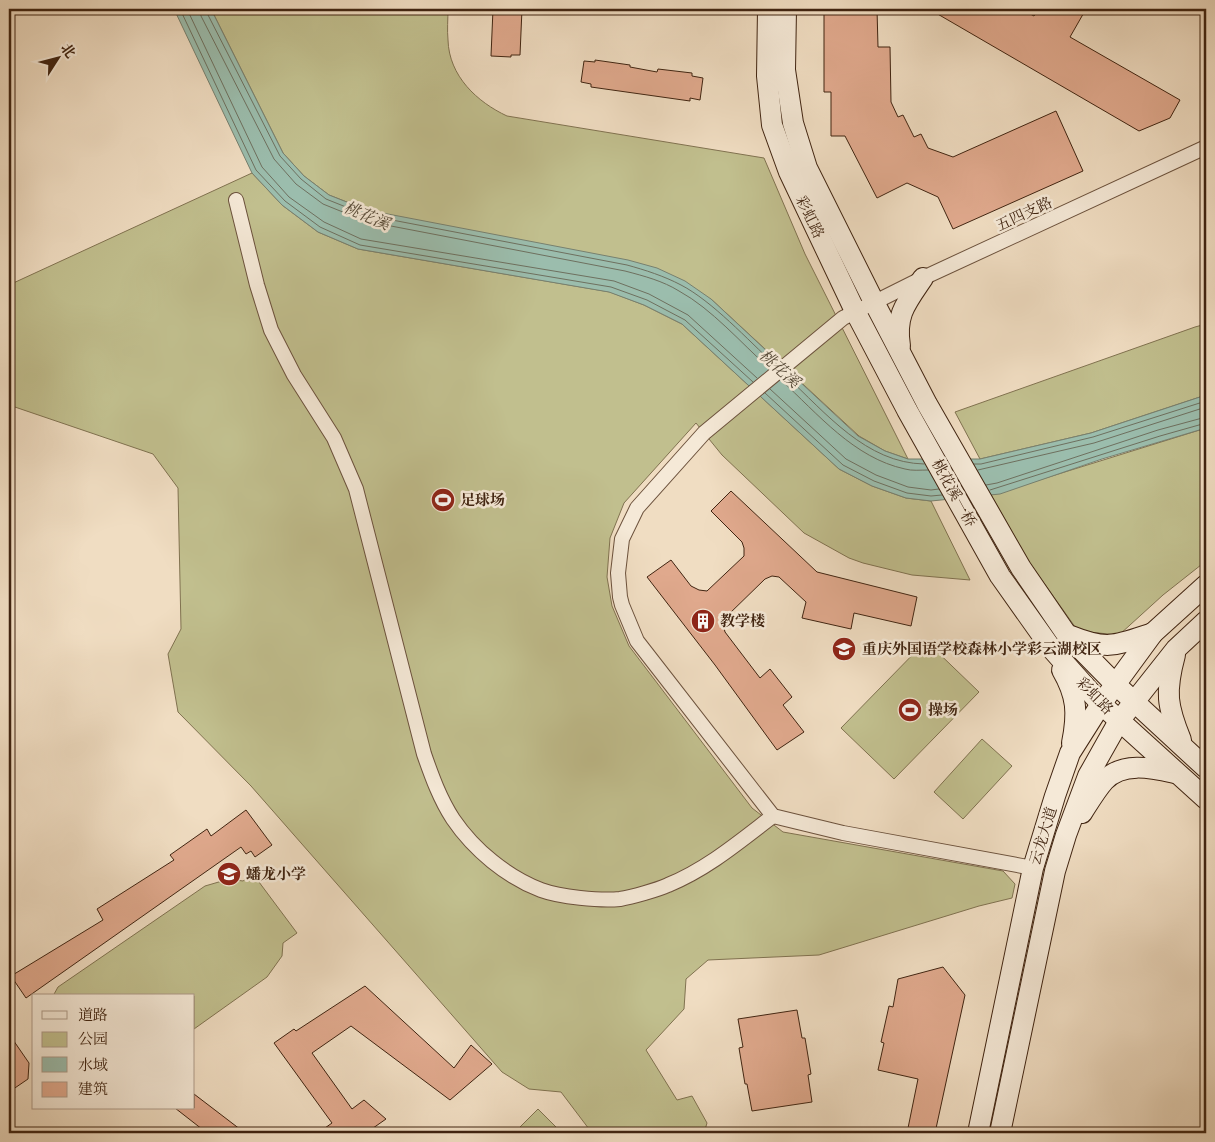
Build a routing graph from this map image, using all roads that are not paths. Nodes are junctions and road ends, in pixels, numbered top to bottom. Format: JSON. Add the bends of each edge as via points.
{"nodes":[{"id":1,"x":768,"y":9,"type":"edge"},
{"id":2,"x":786,"y":9,"type":"edge"},
{"id":3,"x":1206,"y":147,"type":"edge"},
{"id":4,"x":236,"y":200,"type":"dead end"},
{"id":5,"x":923,"y":278,"type":"junction"},
{"id":6,"x":874,"y":302,"type":"junction"},
{"id":7,"x":849,"y":314,"type":"junction"},
{"id":8,"x":902,"y":356,"type":"junction"},
{"id":9,"x":927,"y":404,"type":"joint"},
{"id":10,"x":907,"y":410,"type":"joint"},
{"id":11,"x":1020,"y":568,"type":"joint"},
{"id":12,"x":1000,"y":576,"type":"joint"},
{"id":13,"x":1206,"y":585,"type":"edge"},
{"id":14,"x":1206,"y":621,"type":"edge"},
{"id":15,"x":1153,"y":633,"type":"junction"},
{"id":16,"x":1067,"y":635,"type":"junction"},
{"id":17,"x":1051,"y":648,"type":"junction"},
{"id":18,"x":1176,"y":649,"type":"junction"},
{"id":19,"x":1114,"y":684,"type":"junction"},
{"id":20,"x":1134,"y":702,"type":"junction"},
{"id":21,"x":1101,"y":704,"type":"junction"},
{"id":22,"x":1119,"y":721,"type":"junction"},
{"id":23,"x":1184,"y":747,"type":"junction"},
{"id":24,"x":1070,"y":753,"type":"junction"},
{"id":25,"x":1206,"y":768,"type":"edge"},
{"id":26,"x":1177,"y":774,"type":"junction"},
{"id":27,"x":1206,"y":800,"type":"edge"},
{"id":28,"x":772,"y":816,"type":"junction"},
{"id":29,"x":1066,"y":834,"type":"junction"},
{"id":30,"x":1033,"y":868,"type":"junction"},
{"id":31,"x":978,"y":1133,"type":"edge"},
{"id":32,"x":1000,"y":1133,"type":"edge"}],
"edges":[{"from":1,"to":7,"type":"main road","name":"彩虹路","via":[[766,76],[772,125]]},
{"from":2,"to":6,"type":"main road","name":"彩虹路","via":[[785,70],[793,123],[807,168]]},
{"from":3,"to":5,"type":"street","name":"五四支路"},
{"from":4,"to":28,"type":"street","via":[[256,285],[272,330],[294,375],[334,438],[356,490],[435,788],[454,820],[478,850],[511,875],[542,890],[580,898],[620,899],[668,886],[716,860]]},
{"from":5,"to":6,"type":"street","name":"五四支路"},
{"from":5,"to":8,"type":"main road","via":[[904,305],[900,318],[898,333]]},
{"from":6,"to":7,"type":"street","name":"五四支路"},
{"from":6,"to":8,"type":"main road","name":"彩虹路"},
{"from":7,"to":10,"type":"main road","name":"彩虹路"},
{"from":7,"to":28,"type":"street","name":"五四支路","via":[[711,426],[637,508],[622,539],[618,573],[622,605],[637,641]]},
{"from":8,"to":9,"type":"main road","name":"彩虹路"},
{"from":9,"to":11,"type":"main road","name":"桃花溪一桥"},
{"from":10,"to":12,"type":"main road","name":"桃花溪一桥"},
{"from":11,"to":16,"type":"main road","name":"彩虹路"},
{"from":12,"to":17,"type":"main road","name":"彩虹路"},
{"from":13,"to":15,"type":"main road","name":"云龙大道"},
{"from":14,"to":18,"type":"main road","name":"云龙大道"},
{"from":15,"to":16,"type":"main road","via":[[1107,646]]},
{"from":15,"to":19,"type":"main road","name":"云龙大道"},
{"from":16,"to":19,"type":"main road","name":"彩虹路"},
{"from":17,"to":21,"type":"main road","name":"彩虹路"},
{"from":17,"to":24,"type":"main road","via":[[1070,683],[1076,702],[1077,721]]},
{"from":18,"to":20,"type":"main road","name":"云龙大道"},
{"from":18,"to":23,"type":"main road","via":[[1167,696]]},
{"from":19,"to":20,"type":"main road","name":"彩虹路"},
{"from":19,"to":21,"type":"main road","name":"云龙大道"},
{"from":20,"to":22,"type":"main road","name":"云龙大道"},
{"from":20,"to":23,"type":"main road","name":"彩虹路"},
{"from":21,"to":22,"type":"main road","name":"彩虹路"},
{"from":21,"to":24,"type":"main road","name":"云龙大道"},
{"from":22,"to":26,"type":"main road","name":"彩虹路"},
{"from":22,"to":29,"type":"main road","name":"云龙大道","via":[[1088,776]]},
{"from":23,"to":25,"type":"main road","name":"彩虹路"},
{"from":24,"to":30,"type":"main road","name":"云龙大道"},
{"from":26,"to":27,"type":"main road","name":"彩虹路"},
{"from":26,"to":29,"type":"main road","via":[[1145,766],[1123,769],[1106,779]]},
{"from":28,"to":30,"type":"street","via":[[843,833]]},
{"from":29,"to":32,"type":"main road","name":"云龙大道","via":[[1055,871]]},
{"from":30,"to":31,"type":"main road","name":"云龙大道"}]}
